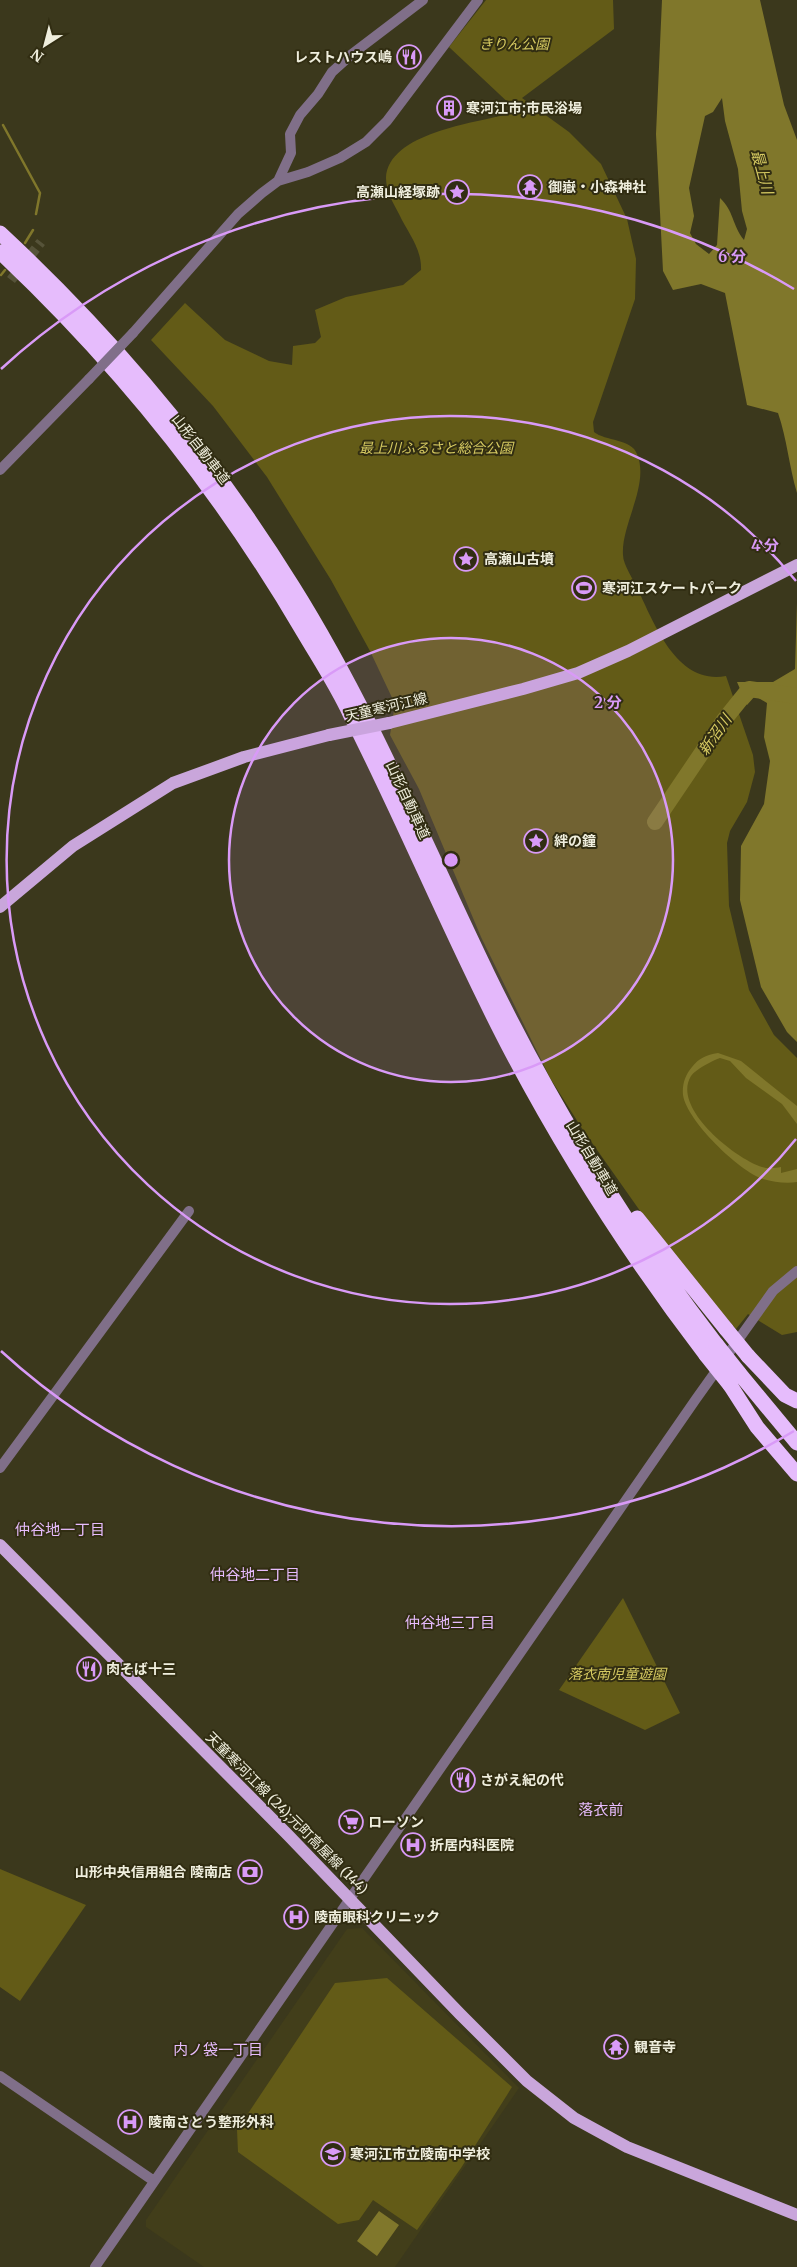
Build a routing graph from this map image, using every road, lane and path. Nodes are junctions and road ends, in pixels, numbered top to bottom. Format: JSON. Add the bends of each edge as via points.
{"nodes":[{"id":1,"x":423,"y":0,"type":"edge"},
{"id":2,"x":478,"y":0,"type":"edge"},
{"id":3,"x":278,"y":181,"type":"junction"},
{"id":4,"x":0,"y":233,"type":"edge"},
{"id":5,"x":0,"y":252,"type":"edge"},
{"id":6,"x":0,"y":470,"type":"edge"},
{"id":7,"x":797,"y":565,"type":"edge"},
{"id":8,"x":0,"y":907,"type":"edge"},
{"id":9,"x":567,"y":1122,"type":"junction"},
{"id":10,"x":189,"y":1211,"type":"dead end"},
{"id":11,"x":797,"y":1271,"type":"edge"},
{"id":12,"x":711,"y":1349,"type":"junction"},
{"id":13,"x":734,"y":1379,"type":"junction"},
{"id":14,"x":797,"y":1401,"type":"edge"},
{"id":15,"x":797,"y":1443,"type":"edge"},
{"id":16,"x":797,"y":1464,"type":"edge"},
{"id":17,"x":0,"y":1468,"type":"edge"},
{"id":18,"x":797,"y":1474,"type":"edge"},
{"id":19,"x":0,"y":1545,"type":"edge"},
{"id":20,"x":349,"y":1897,"type":"junction"},
{"id":21,"x":0,"y":2076,"type":"edge"},
{"id":22,"x":154,"y":2181,"type":"junction"},
{"id":23,"x":797,"y":2215,"type":"edge"},
{"id":24,"x":95,"y":2267,"type":"edge"}],
"edges":[{"from":1,"to":3,"type":"street","via":[[332,72],[296,121],[290,134],[291,153]]},
{"from":2,"to":3,"type":"street","via":[[403,100],[366,142],[324,165]]},
{"from":3,"to":6,"type":"street","bridge":true,"via":[[238,214],[133,332]]},
{"from":4,"to":9,"type":"highway","name":"山形自動車道","via":[[43,273],[155,394],[220,477],[294,588],[362,710],[506,1011]]},
{"from":5,"to":12,"type":"highway","name":"山形自動車道","via":[[96,348],[145,404],[210,487],[249,544],[350,712],[509,1047],[582,1175],[627,1245]]},
{"from":7,"to":8,"type":"main road","name":"天童寒河江線","bridge":true,"via":[[578,673],[524,690],[244,756],[173,783],[73,846]]},
{"from":9,"to":12,"type":"highway","name":"山形自動車道"},
{"from":9,"to":14,"type":"highway","bridge":true,"via":[[642,1225],[748,1356],[778,1389]]},
{"from":10,"to":17,"type":"street"},
{"from":11,"to":20,"type":"street","via":[[773,1291]]},
{"from":12,"to":13,"type":"highway","name":"山形自動車道","bridge":true},
{"from":13,"to":15,"type":"highway","name":"山形自動車道"},
{"from":13,"to":16,"type":"highway","name":"山形自動車道"},
{"from":13,"to":18,"type":"highway","via":[[757,1427]]},
{"from":19,"to":20,"type":"main road","name":"天童寒河江線 (24);元町高屋線 (144)"},
{"from":20,"to":22,"type":"street"},
{"from":20,"to":23,"type":"main road","name":"天童寒河江線 (24);元町高屋線 (144)","via":[[527,2081],[574,2118],[627,2147]]},
{"from":21,"to":22,"type":"street"},
{"from":22,"to":24,"type":"street"}]}
